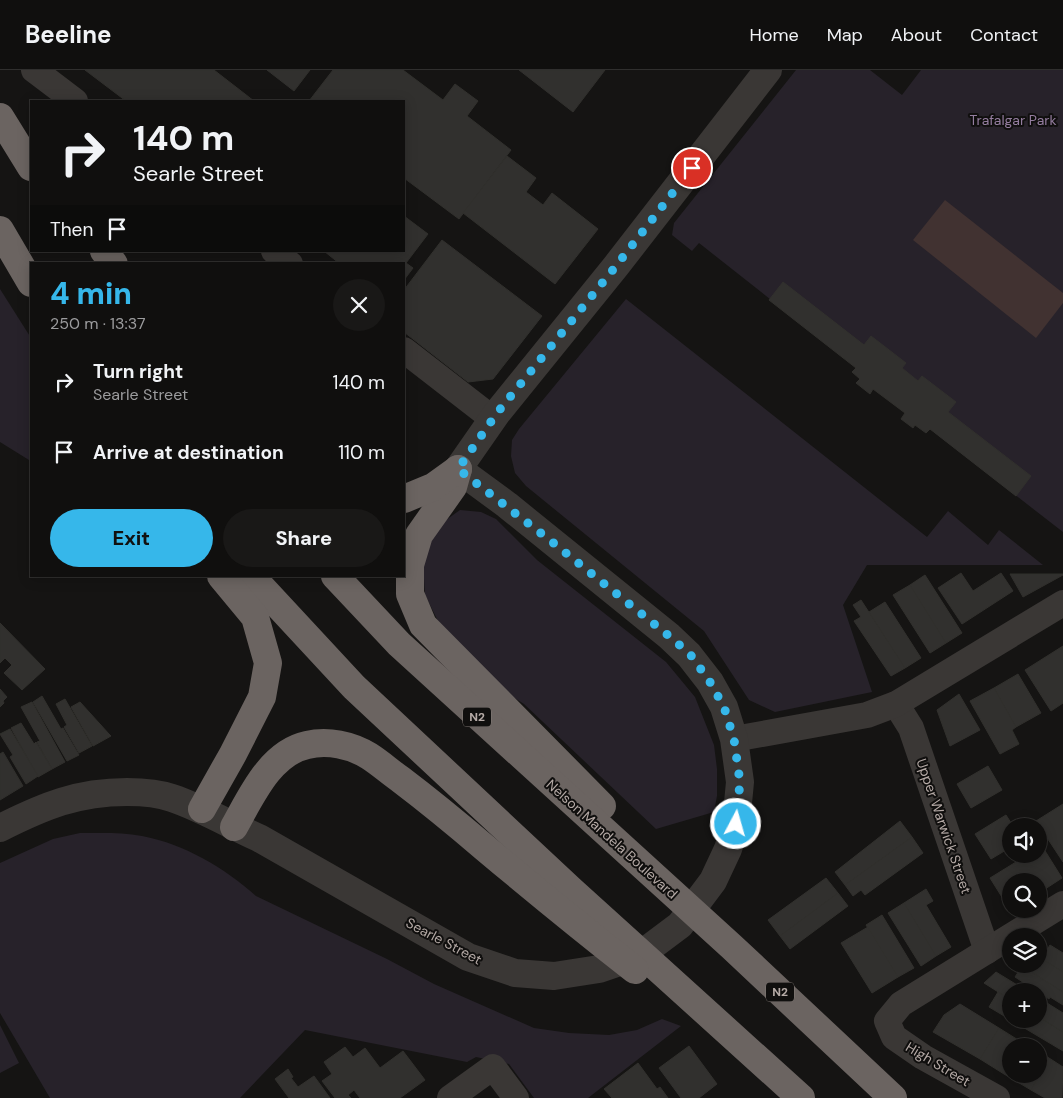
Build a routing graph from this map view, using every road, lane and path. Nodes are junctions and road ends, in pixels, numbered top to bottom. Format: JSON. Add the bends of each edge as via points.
{"nodes":[{"id":1,"x":34,"y":70,"type":"edge"},
{"id":2,"x":758,"y":74,"type":"edge"},
{"id":3,"x":74,"y":100,"type":"edge"},
{"id":4,"x":0,"y":117,"type":"edge"},
{"id":5,"x":30,"y":156,"type":"edge"},
{"id":6,"x":30,"y":165,"type":"edge"},
{"id":7,"x":0,"y":230,"type":"edge"},
{"id":8,"x":105,"y":252,"type":"edge"},
{"id":9,"x":275,"y":252,"type":"edge"},
{"id":10,"x":112,"y":262,"type":"edge"},
{"id":11,"x":288,"y":262,"type":"edge"},
{"id":12,"x":30,"y":280,"type":"edge"},
{"id":13,"x":405,"y":351,"type":"edge"},
{"id":14,"x":493,"y":419,"type":"junction"},
{"id":15,"x":458,"y":469,"type":"junction"},
{"id":16,"x":405,"y":499,"type":"edge"},
{"id":17,"x":222,"y":577,"type":"edge"},
{"id":18,"x":252,"y":577,"type":"edge"},
{"id":19,"x":336,"y":577,"type":"edge"},
{"id":20,"x":1063,"y":603,"type":"edge"},
{"id":21,"x":896,"y":704,"type":"junction"},
{"id":22,"x":734,"y":739,"type":"junction"},
{"id":23,"x":202,"y":809,"type":"junction"},
{"id":24,"x":234,"y":827,"type":"junction"},
{"id":25,"x":0,"y":828,"type":"edge"},
{"id":26,"x":632,"y":847,"type":"junction"},
{"id":27,"x":564,"y":899,"type":"junction"},
{"id":28,"x":1063,"y":904,"type":"edge"},
{"id":29,"x":987,"y":951,"type":"junction"},
{"id":30,"x":450,"y":1098,"type":"edge"},
{"id":31,"x":516,"y":1098,"type":"edge"},
{"id":32,"x":801,"y":1098,"type":"edge"},
{"id":33,"x":893,"y":1098,"type":"edge"},
{"id":34,"x":997,"y":1098,"type":"edge"}],
"edges":[{"from":1,"to":3,"type":"street"},
{"from":2,"to":14,"type":"street","via":[[616,266]]},
{"from":4,"to":5,"type":"highway"},
{"from":4,"to":6,"type":"highway"},
{"from":7,"to":12,"type":"highway"},
{"from":8,"to":10,"type":"highway"},
{"from":9,"to":11,"type":"street"},
{"from":13,"to":14,"type":"street"},
{"from":14,"to":15,"type":"street"},
{"from":15,"to":16,"type":"highway","via":[[433,487]]},
{"from":15,"to":22,"type":"street","name":"Searle Street","via":[[690,654],[724,707]]},
{"from":15,"to":26,"type":"highway","via":[[453,488],[419,536],[410,566],[410,594],[423,625]]},
{"from":17,"to":23,"type":"highway","via":[[255,617],[268,663],[262,697]]},
{"from":18,"to":27,"type":"highway","via":[[354,687]]},
{"from":19,"to":26,"type":"highway","name":"Nelson Mandela Boulevard","number":"N2","via":[[399,644]]},
{"from":20,"to":21,"type":"street"},
{"from":21,"to":22,"type":"street","via":[[866,715]]},
{"from":21,"to":29,"type":"street","name":"Upper Warwick Street","via":[[911,728]]},
{"from":22,"to":24,"type":"street","name":"Searle Street","via":[[740,782],[736,824],[713,881],[680,925],[640,955],[599,969],[554,976],[515,973],[468,957],[259,838]]},
{"from":23,"to":24,"type":"street","name":"Searle Street"},
{"from":23,"to":25,"type":"street","name":"Searle Street","via":[[170,797],[144,792],[95,794],[49,805]]},
{"from":24,"to":27,"type":"highway","via":[[274,763],[291,751],[306,745],[326,743],[348,747],[369,756]]},
{"from":26,"to":33,"type":"highway","name":"Nelson Mandela Boulevard","number":"N2"},
{"from":27,"to":32,"type":"highway"},
{"from":28,"to":29,"type":"street"},
{"from":29,"to":34,"type":"street","name":"High Street","via":[[901,1004],[887,1021],[894,1037]]},
{"from":30,"to":31,"type":"street","via":[[493,1067]]}]}
